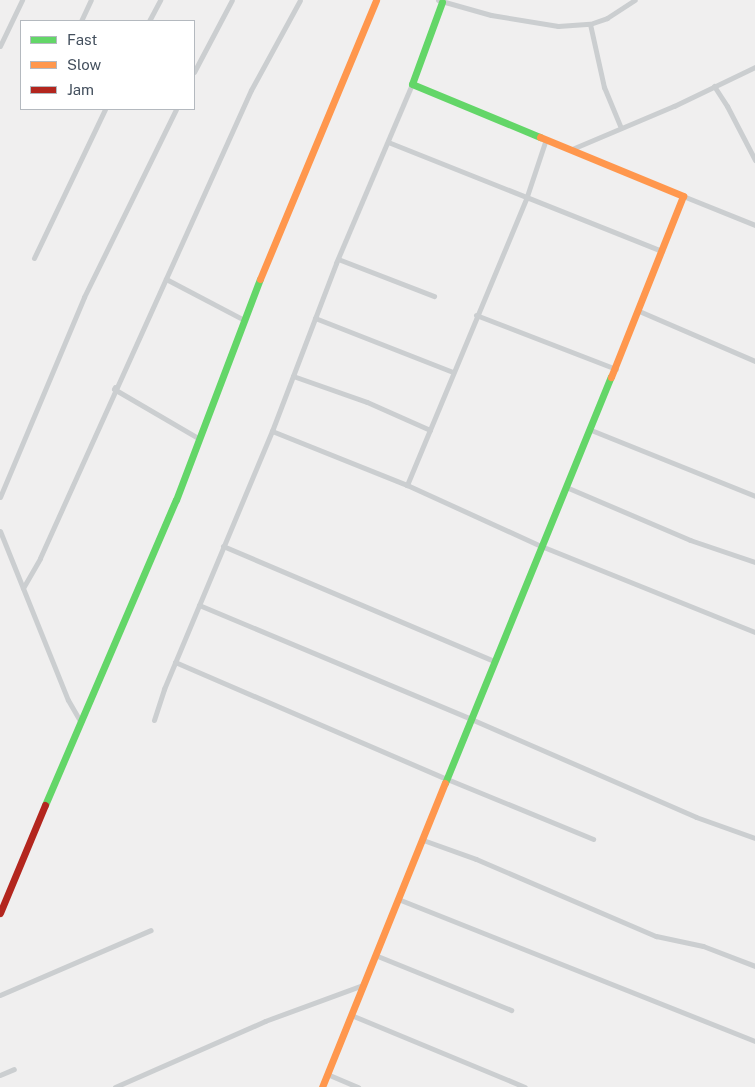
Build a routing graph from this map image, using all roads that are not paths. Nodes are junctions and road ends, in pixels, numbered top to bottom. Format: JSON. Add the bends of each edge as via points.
{"nodes":[{"id":1,"x":22,"y":0,"type":"edge"},
{"id":2,"x":92,"y":0,"type":"edge"},
{"id":3,"x":160,"y":0,"type":"edge"},
{"id":4,"x":232,"y":0,"type":"edge"},
{"id":5,"x":300,"y":0,"type":"edge"},
{"id":6,"x":376,"y":0,"type":"edge"},
{"id":7,"x":635,"y":0,"type":"edge"},
{"id":8,"x":440,"y":1,"type":"edge"},
{"id":9,"x":82,"y":20,"type":"edge"},
{"id":10,"x":150,"y":20,"type":"edge"},
{"id":11,"x":590,"y":24,"type":"junction"},
{"id":12,"x":0,"y":46,"type":"edge"},
{"id":13,"x":755,"y":67,"type":"edge"},
{"id":14,"x":195,"y":70,"type":"edge"},
{"id":15,"x":412,"y":84,"type":"junction"},
{"id":16,"x":714,"y":86,"type":"junction"},
{"id":17,"x":105,"y":110,"type":"edge"},
{"id":18,"x":176,"y":110,"type":"edge"},
{"id":19,"x":621,"y":128,"type":"junction"},
{"id":20,"x":546,"y":139,"type":"junction"},
{"id":21,"x":388,"y":142,"type":"junction"},
{"id":22,"x":572,"y":149,"type":"junction"},
{"id":23,"x":755,"y":160,"type":"edge"},
{"id":24,"x":214,"y":173,"type":"dead end"},
{"id":25,"x":683,"y":196,"type":"junction"},
{"id":26,"x":526,"y":199,"type":"junction"},
{"id":27,"x":755,"y":224,"type":"edge"},
{"id":28,"x":662,"y":252,"type":"junction"},
{"id":29,"x":34,"y":258,"type":"dead end"},
{"id":30,"x":338,"y":259,"type":"junction"},
{"id":31,"x":166,"y":278,"type":"junction"},
{"id":32,"x":434,"y":296,"type":"dead end"},
{"id":33,"x":639,"y":311,"type":"junction"},
{"id":34,"x":476,"y":315,"type":"junction"},
{"id":35,"x":315,"y":318,"type":"junction"},
{"id":36,"x":244,"y":320,"type":"junction"},
{"id":37,"x":755,"y":361,"type":"edge"},
{"id":38,"x":616,"y":369,"type":"junction"},
{"id":39,"x":453,"y":372,"type":"junction"},
{"id":40,"x":293,"y":376,"type":"junction"},
{"id":41,"x":114,"y":389,"type":"junction"},
{"id":42,"x":272,"y":430,"type":"junction"},
{"id":43,"x":430,"y":430,"type":"junction"},
{"id":44,"x":590,"y":430,"type":"junction"},
{"id":45,"x":198,"y":438,"type":"junction"},
{"id":46,"x":407,"y":485,"type":"junction"},
{"id":47,"x":566,"y":487,"type":"junction"},
{"id":48,"x":755,"y":496,"type":"edge"},
{"id":49,"x":0,"y":497,"type":"edge"},
{"id":50,"x":0,"y":531,"type":"edge"},
{"id":51,"x":224,"y":546,"type":"junction"},
{"id":52,"x":541,"y":546,"type":"junction"},
{"id":53,"x":755,"y":562,"type":"edge"},
{"id":54,"x":23,"y":588,"type":"junction"},
{"id":55,"x":199,"y":605,"type":"junction"},
{"id":56,"x":755,"y":632,"type":"edge"},
{"id":57,"x":494,"y":661,"type":"junction"},
{"id":58,"x":175,"y":662,"type":"junction"},
{"id":59,"x":471,"y":719,"type":"junction"},
{"id":60,"x":154,"y":720,"type":"dead end"},
{"id":61,"x":80,"y":721,"type":"junction"},
{"id":62,"x":447,"y":779,"type":"junction"},
{"id":63,"x":755,"y":838,"type":"edge"},
{"id":64,"x":593,"y":839,"type":"dead end"},
{"id":65,"x":422,"y":840,"type":"junction"},
{"id":66,"x":398,"y":899,"type":"junction"},
{"id":67,"x":0,"y":913,"type":"edge"},
{"id":68,"x":152,"y":930,"type":"dead end"},
{"id":69,"x":375,"y":956,"type":"junction"},
{"id":70,"x":755,"y":966,"type":"edge"},
{"id":71,"x":363,"y":985,"type":"junction"},
{"id":72,"x":0,"y":995,"type":"edge"},
{"id":73,"x":511,"y":1010,"type":"dead end"},
{"id":74,"x":351,"y":1015,"type":"junction"},
{"id":75,"x":755,"y":1041,"type":"edge"},
{"id":76,"x":14,"y":1069,"type":"dead end"},
{"id":77,"x":327,"y":1074,"type":"junction"},
{"id":78,"x":0,"y":1075,"type":"edge"},
{"id":79,"x":115,"y":1087,"type":"edge"},
{"id":80,"x":322,"y":1087,"type":"edge"},
{"id":81,"x":358,"y":1087,"type":"edge"},
{"id":82,"x":525,"y":1087,"type":"edge"}],
"edges":[{"from":1,"to":12,"type":"street"},
{"from":2,"to":9,"type":"street"},
{"from":3,"to":10,"type":"street"},
{"from":4,"to":14,"type":"street"},
{"from":5,"to":41,"type":"street","via":[[251,90]]},
{"from":6,"to":36,"type":"street"},
{"from":7,"to":11,"type":"street","via":[[607,18]]},
{"from":8,"to":11,"type":"street","via":[[492,15],[558,26]]},
{"from":8,"to":15,"type":"street"},
{"from":11,"to":19,"type":"street","via":[[604,87]]},
{"from":13,"to":16,"type":"street"},
{"from":15,"to":20,"type":"street"},
{"from":15,"to":21,"type":"street"},
{"from":16,"to":19,"type":"street"},
{"from":16,"to":23,"type":"street"},
{"from":17,"to":29,"type":"street"},
{"from":18,"to":49,"type":"street","via":[[84,297]]},
{"from":19,"to":22,"type":"street"},
{"from":20,"to":22,"type":"street"},
{"from":20,"to":26,"type":"street"},
{"from":21,"to":26,"type":"street"},
{"from":21,"to":30,"type":"street"},
{"from":22,"to":25,"type":"street"},
{"from":24,"to":31,"type":"street"},
{"from":25,"to":27,"type":"street"},
{"from":25,"to":28,"type":"street"},
{"from":26,"to":28,"type":"street"},
{"from":26,"to":34,"type":"street"},
{"from":28,"to":33,"type":"street"},
{"from":30,"to":32,"type":"street"},
{"from":30,"to":35,"type":"street"},
{"from":31,"to":36,"type":"street"},
{"from":31,"to":41,"type":"street"},
{"from":33,"to":37,"type":"street"},
{"from":33,"to":38,"type":"street"},
{"from":34,"to":38,"type":"street"},
{"from":34,"to":39,"type":"street"},
{"from":35,"to":39,"type":"street"},
{"from":35,"to":40,"type":"street"},
{"from":36,"to":45,"type":"street"},
{"from":38,"to":44,"type":"street"},
{"from":39,"to":43,"type":"street"},
{"from":40,"to":42,"type":"street"},
{"from":40,"to":43,"type":"street","via":[[367,402]]},
{"from":41,"to":45,"type":"street"},
{"from":41,"to":54,"type":"street","via":[[40,558]]},
{"from":42,"to":46,"type":"street"},
{"from":42,"to":51,"type":"street"},
{"from":43,"to":46,"type":"street"},
{"from":44,"to":47,"type":"street"},
{"from":44,"to":48,"type":"street"},
{"from":45,"to":61,"type":"street","via":[[176,500]]},
{"from":46,"to":52,"type":"street"},
{"from":47,"to":52,"type":"street"},
{"from":47,"to":53,"type":"street","via":[[690,540]]},
{"from":50,"to":54,"type":"street"},
{"from":51,"to":55,"type":"street"},
{"from":51,"to":57,"type":"street"},
{"from":52,"to":56,"type":"street"},
{"from":52,"to":57,"type":"street"},
{"from":54,"to":61,"type":"street","via":[[68,700]]},
{"from":55,"to":58,"type":"street"},
{"from":55,"to":59,"type":"street"},
{"from":57,"to":59,"type":"street"},
{"from":58,"to":60,"type":"street"},
{"from":58,"to":62,"type":"street"},
{"from":59,"to":62,"type":"street"},
{"from":59,"to":63,"type":"street","via":[[688,814]]},
{"from":61,"to":67,"type":"street"},
{"from":62,"to":64,"type":"street"},
{"from":62,"to":65,"type":"street"},
{"from":65,"to":66,"type":"street"},
{"from":65,"to":70,"type":"street","via":[[476,859],[656,936],[704,946]]},
{"from":66,"to":69,"type":"street"},
{"from":66,"to":75,"type":"street"},
{"from":68,"to":72,"type":"street"},
{"from":69,"to":71,"type":"street"},
{"from":69,"to":73,"type":"street"},
{"from":71,"to":74,"type":"street"},
{"from":71,"to":79,"type":"street","via":[[266,1021]]},
{"from":74,"to":77,"type":"street"},
{"from":74,"to":82,"type":"street"},
{"from":76,"to":78,"type":"street"},
{"from":77,"to":80,"type":"street"},
{"from":77,"to":81,"type":"street"}]}
